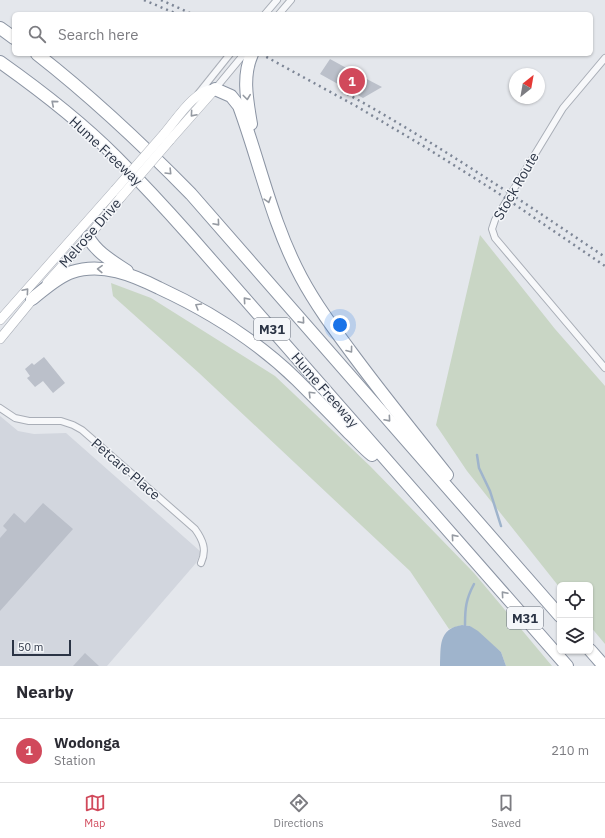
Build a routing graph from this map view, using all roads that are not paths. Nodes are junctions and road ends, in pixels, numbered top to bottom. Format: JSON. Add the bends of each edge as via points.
{"nodes":[{"id":1,"x":277,"y":0,"type":"edge"},
{"id":2,"x":291,"y":0,"type":"edge"},
{"id":3,"x":267,"y":12,"type":"edge"},
{"id":4,"x":281,"y":12,"type":"edge"},
{"id":5,"x":0,"y":28,"type":"edge"},
{"id":6,"x":12,"y":37,"type":"edge"},
{"id":7,"x":40,"y":56,"type":"edge"},
{"id":8,"x":228,"y":56,"type":"edge"},
{"id":9,"x":246,"y":56,"type":"edge"},
{"id":10,"x":247,"y":56,"type":"edge"},
{"id":11,"x":605,"y":58,"type":"edge"},
{"id":12,"x":0,"y":62,"type":"edge"},
{"id":13,"x":215,"y":89,"type":"junction"},
{"id":14,"x":194,"y":98,"type":"junction"},
{"id":15,"x":167,"y":137,"type":"junction"},
{"id":16,"x":257,"y":162,"type":"junction"},
{"id":17,"x":92,"y":217,"type":"junction"},
{"id":18,"x":88,"y":237,"type":"junction"},
{"id":19,"x":138,"y":278,"type":"junction"},
{"id":20,"x":32,"y":299,"type":"junction"},
{"id":21,"x":0,"y":320,"type":"edge"},
{"id":22,"x":0,"y":339,"type":"edge"},
{"id":23,"x":605,"y":368,"type":"edge"},
{"id":24,"x":0,"y":403,"type":"edge"},
{"id":25,"x":0,"y":408,"type":"edge"},
{"id":26,"x":15,"y":418,"type":"junction"},
{"id":27,"x":392,"y":467,"type":"junction"},
{"id":28,"x":201,"y":563,"type":"dead end"},
{"id":29,"x":543,"y":596,"type":"junction"},
{"id":30,"x":557,"y":612,"type":"edge"},
{"id":31,"x":593,"y":653,"type":"edge"},
{"id":32,"x":567,"y":666,"type":"edge"},
{"id":33,"x":604,"y":666,"type":"edge"}],
"edges":[{"from":1,"to":3,"type":"street"},
{"from":2,"to":4,"type":"street"},
{"from":5,"to":6,"type":"highway"},
{"from":7,"to":29,"type":"highway","name":"Hume Freeway","number":"M31","one_way":true,"via":[[111,115],[191,194]]},
{"from":8,"to":14,"type":"street","name":"Melrose Drive"},
{"from":9,"to":13,"type":"street","name":"Melrose Drive"},
{"from":10,"to":16,"type":"highway","one_way":true,"via":[[246,92]]},
{"from":11,"to":23,"type":"street","name":"Stock Route","via":[[563,108],[492,229],[495,238]]},
{"from":27,"to":12,"type":"highway","name":"Hume Freeway","number":"M31","one_way":true,"via":[[151,193],[82,127]]},
{"from":13,"to":14,"type":"main road","via":[[204,91]]},
{"from":13,"to":15,"type":"main road","name":"Melrose Drive","one_way":true},
{"from":13,"to":16,"type":"highway","via":[[230,94],[237,103]]},
{"from":14,"to":15,"type":"main road","name":"Melrose Drive"},
{"from":15,"to":17,"type":"main road","name":"Melrose Drive","bridge":true,"via":[[114,190]]},
{"from":15,"to":18,"type":"main road","name":"Melrose Drive","bridge":true},
{"from":16,"to":29,"type":"highway","one_way":true,"via":[[284,241],[300,276],[323,314],[385,397]]},
{"from":17,"to":18,"type":"main road","via":[[87,228]]},
{"from":21,"to":17,"type":"main road","name":"Melrose Drive","one_way":true},
{"from":18,"to":19,"type":"highway","via":[[106,258]]},
{"from":18,"to":20,"type":"main road","name":"Melrose Drive"},
{"from":19,"to":20,"type":"highway","one_way":true,"via":[[118,271],[100,269],[72,272],[56,280]]},
{"from":27,"to":19,"type":"highway","one_way":true,"via":[[371,454],[262,349],[193,303]]},
{"from":20,"to":22,"type":"main road","name":"Melrose Drive"},
{"from":24,"to":26,"type":"street"},
{"from":25,"to":26,"type":"street","name":"Petcare Place"},
{"from":26,"to":28,"type":"street","name":"Petcare Place","via":[[29,421],[61,421],[82,430],[195,529],[202,539],[204,549]]},
{"from":32,"to":27,"type":"highway","name":"Hume Freeway","number":"M31","one_way":true},
{"from":29,"to":30,"type":"highway","name":"Hume Freeway","number":"M31"},
{"from":31,"to":33,"type":"highway"}]}
